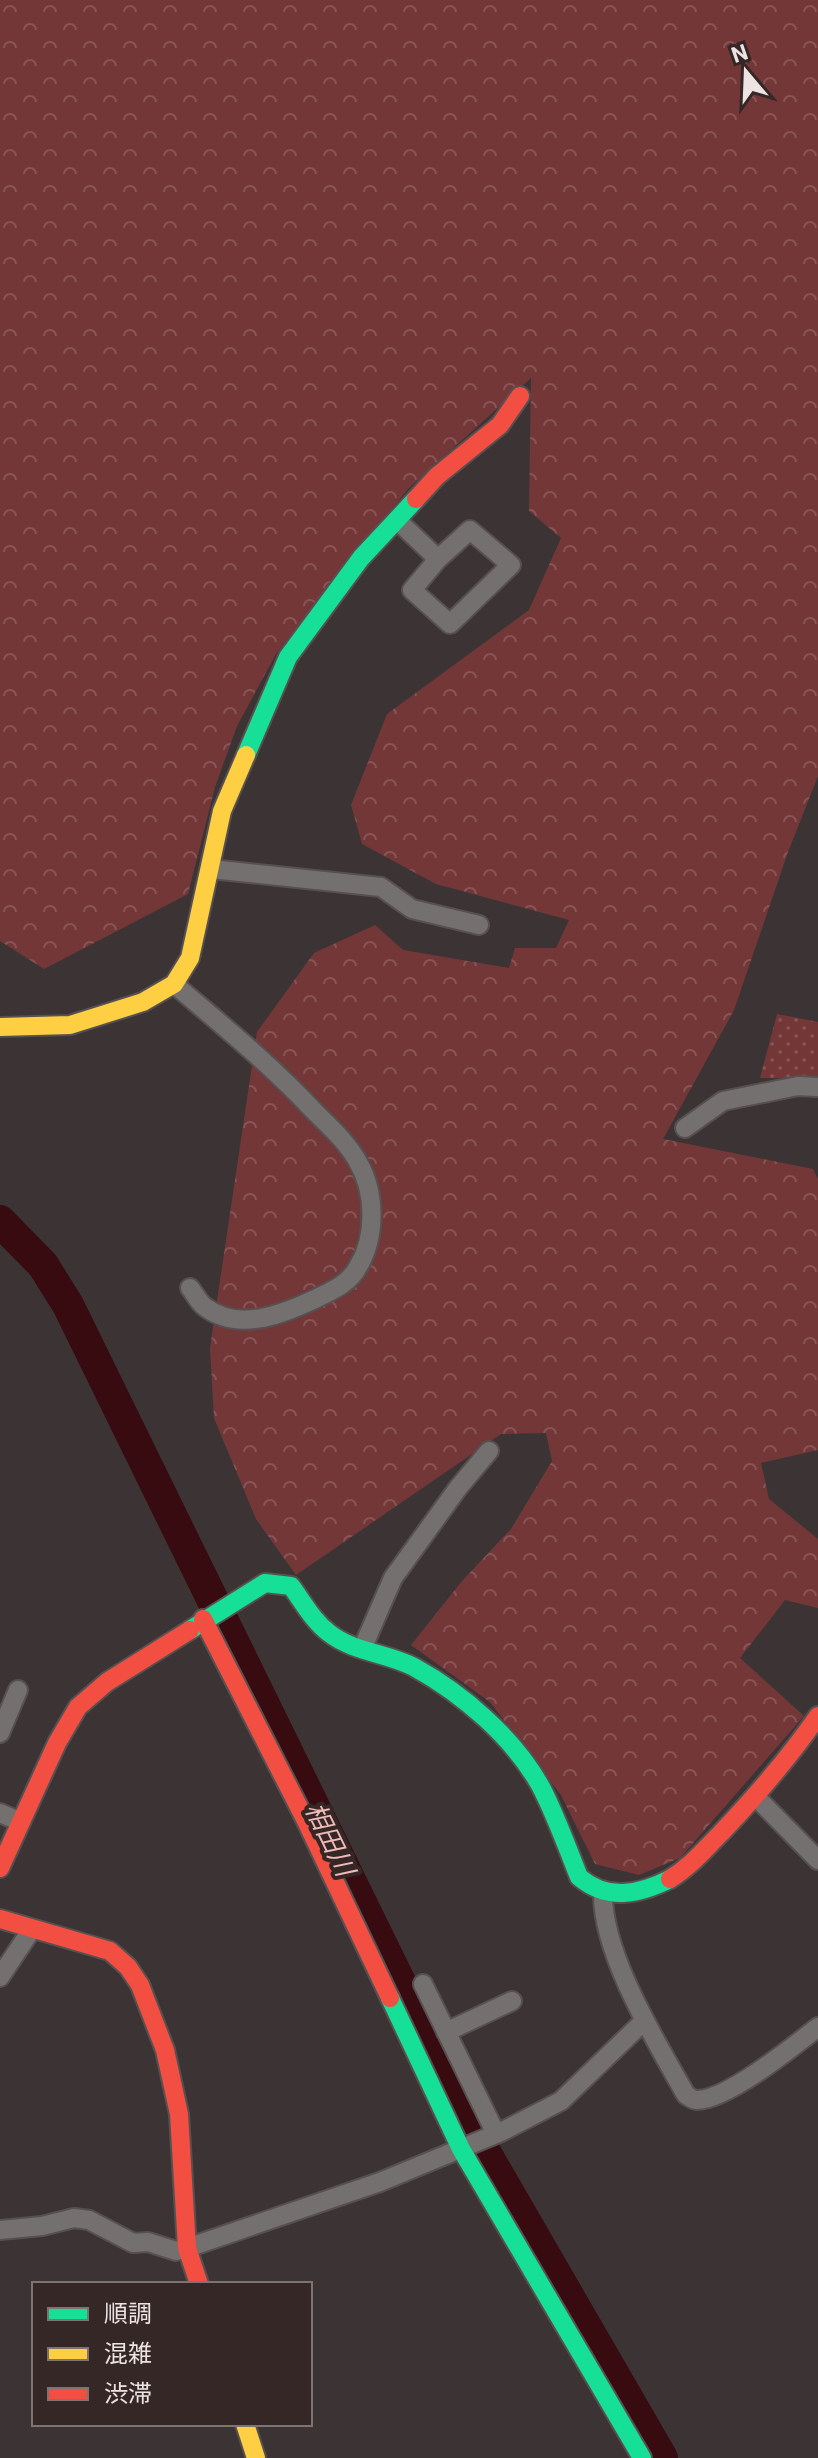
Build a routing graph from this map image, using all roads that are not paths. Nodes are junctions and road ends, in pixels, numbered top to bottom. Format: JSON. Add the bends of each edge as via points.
{"nodes":[{"id":1,"x":520,"y":396,"type":"dead end"},
{"id":2,"x":397,"y":520,"type":"junction"},
{"id":3,"x":438,"y":559,"type":"junction"},
{"id":4,"x":211,"y":869,"type":"junction"},
{"id":5,"x":479,"y":925,"type":"dead end"},
{"id":6,"x":174,"y":984,"type":"junction"},
{"id":7,"x":0,"y":1027,"type":"edge"},
{"id":8,"x":818,"y":1087,"type":"edge"},
{"id":9,"x":685,"y":1128,"type":"dead end"},
{"id":10,"x":190,"y":1288,"type":"dead end"},
{"id":11,"x":489,"y":1451,"type":"dead end"},
{"id":12,"x":206,"y":1617,"type":"junction"},
{"id":13,"x":363,"y":1647,"type":"junction"},
{"id":14,"x":18,"y":1690,"type":"dead end"},
{"id":15,"x":818,"y":1716,"type":"edge"},
{"id":16,"x":0,"y":1733,"type":"edge"},
{"id":17,"x":756,"y":1797,"type":"junction"},
{"id":18,"x":0,"y":1813,"type":"edge"},
{"id":19,"x":21,"y":1822,"type":"junction"},
{"id":20,"x":818,"y":1860,"type":"edge"},
{"id":21,"x":0,"y":1868,"type":"edge"},
{"id":22,"x":603,"y":1893,"type":"junction"},
{"id":23,"x":0,"y":1919,"type":"edge"},
{"id":24,"x":32,"y":1929,"type":"junction"},
{"id":25,"x":0,"y":1977,"type":"edge"},
{"id":26,"x":423,"y":1984,"type":"dead end"},
{"id":27,"x":512,"y":2001,"type":"dead end"},
{"id":28,"x":644,"y":2021,"type":"junction"},
{"id":29,"x":818,"y":2027,"type":"edge"},
{"id":30,"x":446,"y":2032,"type":"junction"},
{"id":31,"x":492,"y":2135,"type":"junction"},
{"id":32,"x":464,"y":2148,"type":"junction"},
{"id":33,"x":0,"y":2230,"type":"edge"},
{"id":34,"x":187,"y":2248,"type":"junction"},
{"id":35,"x":198,"y":2282,"type":"edge"},
{"id":36,"x":246,"y":2426,"type":"edge"},
{"id":37,"x":256,"y":2458,"type":"edge"},
{"id":38,"x":642,"y":2458,"type":"edge"}],
"edges":[{"from":1,"to":2,"type":"street","via":[[500,425],[437,476]]},
{"from":2,"to":3,"type":"street"},
{"from":2,"to":4,"type":"street","via":[[361,558],[288,657],[222,811]]},
{"from":3,"to":3,"type":"street","via":[[470,530],[511,565],[450,624],[412,590]]},
{"from":4,"to":5,"type":"street","via":[[381,887],[412,909]]},
{"from":4,"to":6,"type":"street","via":[[190,958]]},
{"from":6,"to":7,"type":"street","via":[[143,1002],[70,1025]]},
{"from":6,"to":10,"type":"street","via":[[273,1067],[343,1140],[359,1163],[372,1219],[368,1244],[348,1280],[291,1311],[254,1321],[225,1318],[203,1306]]},
{"from":8,"to":9,"type":"street","via":[[732,1098]]},
{"from":11,"to":13,"type":"street","via":[[393,1578]]},
{"from":12,"to":13,"type":"street","via":[[265,1583],[291,1586],[328,1633]]},
{"from":12,"to":19,"type":"street","via":[[78,1707]]},
{"from":12,"to":32,"type":"street"},
{"from":13,"to":22,"type":"street","via":[[413,1667],[477,1715],[523,1760],[579,1877]]},
{"from":14,"to":16,"type":"street"},
{"from":15,"to":17,"type":"street"},
{"from":17,"to":20,"type":"street"},
{"from":17,"to":22,"type":"street","via":[[682,1872],[625,1895]]},
{"from":18,"to":19,"type":"street"},
{"from":19,"to":21,"type":"street"},
{"from":22,"to":28,"type":"street","via":[[609,1937]]},
{"from":23,"to":24,"type":"street"},
{"from":24,"to":25,"type":"street"},
{"from":24,"to":34,"type":"street","via":[[110,1951],[140,1985],[165,2050],[179,2114]]},
{"from":26,"to":30,"type":"street"},
{"from":27,"to":30,"type":"street"},
{"from":28,"to":29,"type":"street","via":[[686,2095],[695,2100],[713,2096],[772,2062]]},
{"from":28,"to":31,"type":"street","via":[[561,2101]]},
{"from":30,"to":31,"type":"street"},
{"from":31,"to":32,"type":"street"},
{"from":32,"to":34,"type":"street"},
{"from":32,"to":38,"type":"street"},
{"from":33,"to":34,"type":"street","via":[[74,2218],[89,2220],[133,2243],[176,2251]]},
{"from":34,"to":35,"type":"street"},
{"from":36,"to":37,"type":"street"}]}
